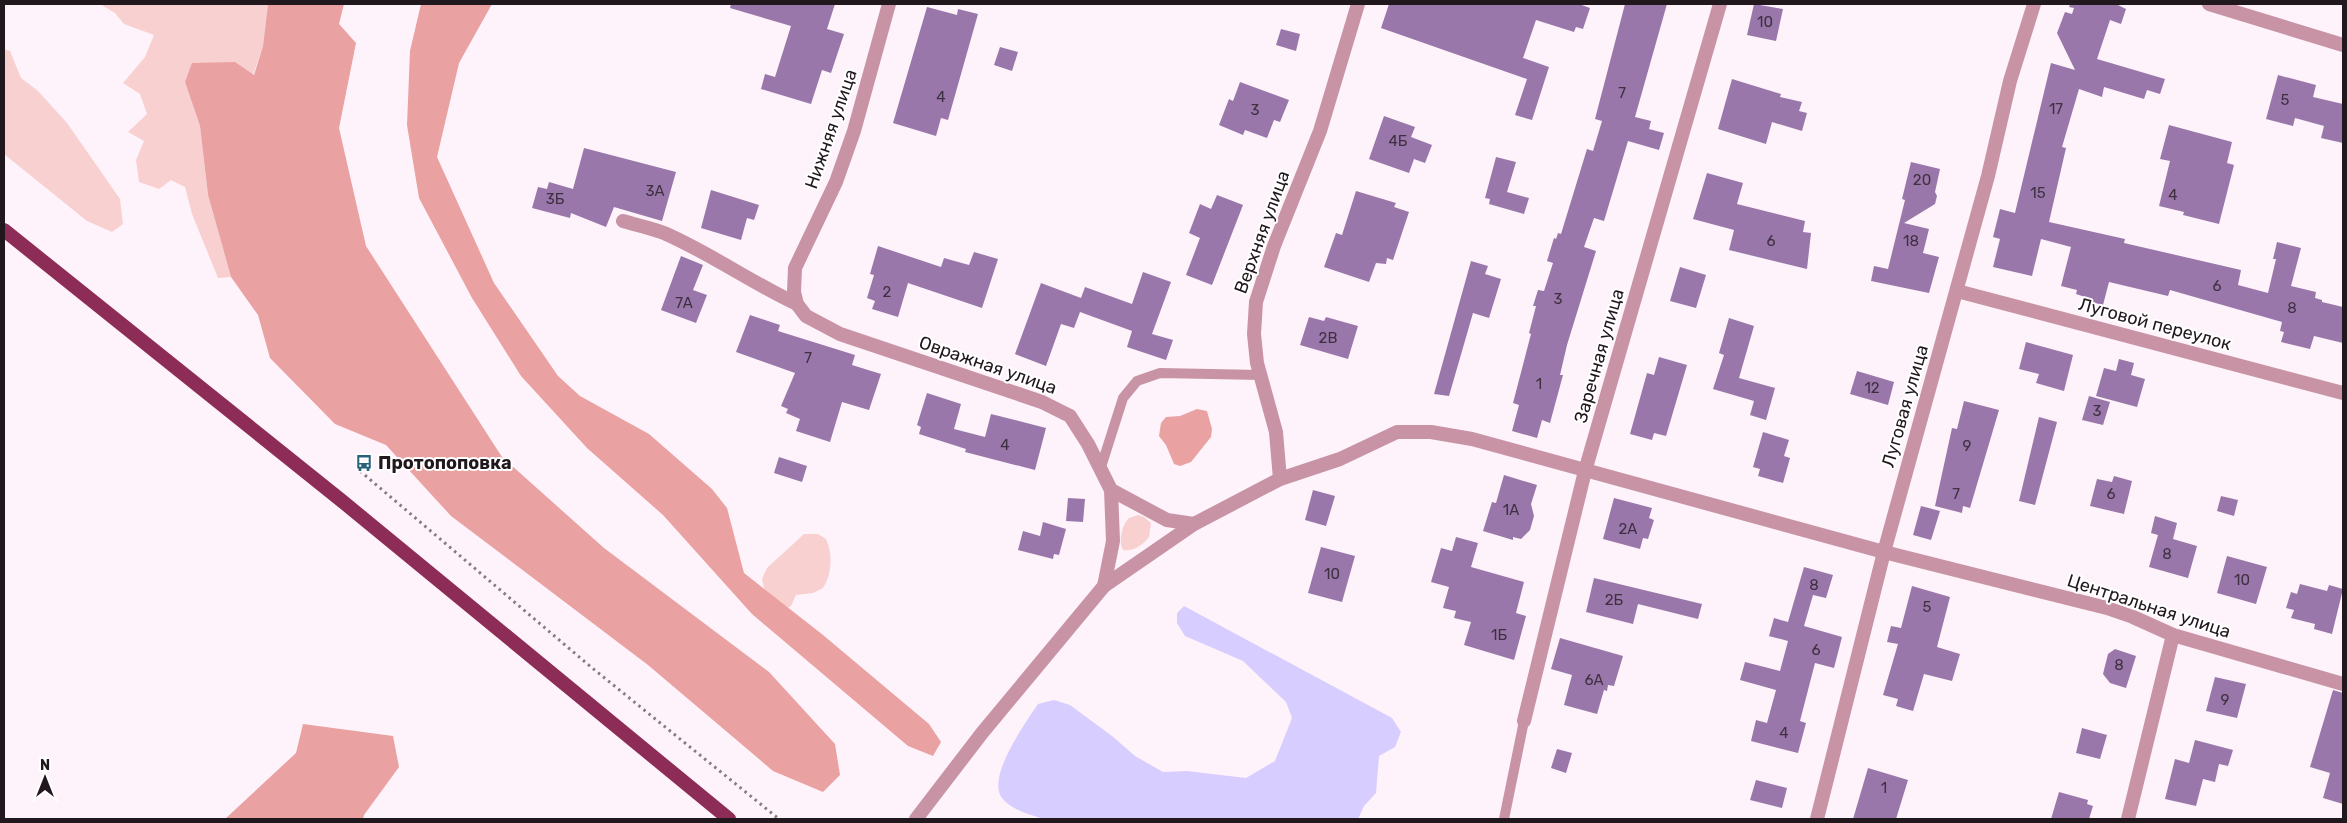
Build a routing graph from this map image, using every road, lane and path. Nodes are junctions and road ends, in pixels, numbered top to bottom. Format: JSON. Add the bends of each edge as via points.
{"nodes":[{"id":1,"x":889,"y":4,"type":"edge"},
{"id":2,"x":1358,"y":4,"type":"edge"},
{"id":3,"x":1720,"y":4,"type":"edge"},
{"id":4,"x":2034,"y":4,"type":"edge"},
{"id":5,"x":2209,"y":4,"type":"edge"},
{"id":6,"x":2343,"y":46,"type":"edge"},
{"id":7,"x":623,"y":221,"type":"dead end"},
{"id":8,"x":4,"y":230,"type":"edge"},
{"id":9,"x":1957,"y":291,"type":"junction"},
{"id":10,"x":796,"y":298,"type":"junction"},
{"id":11,"x":1261,"y":376,"type":"junction"},
{"id":12,"x":2343,"y":393,"type":"edge"},
{"id":13,"x":1100,"y":467,"type":"junction"},
{"id":14,"x":360,"y":471,"type":"dead end"},
{"id":15,"x":1585,"y":471,"type":"junction"},
{"id":16,"x":1280,"y":479,"type":"junction"},
{"id":17,"x":1111,"y":490,"type":"junction"},
{"id":18,"x":1194,"y":524,"type":"junction"},
{"id":19,"x":1884,"y":552,"type":"junction"},
{"id":20,"x":1104,"y":586,"type":"junction"},
{"id":21,"x":2173,"y":635,"type":"junction"},
{"id":22,"x":2343,"y":684,"type":"edge"},
{"id":23,"x":1524,"y":721,"type":"joint"},
{"id":24,"x":729,"y":819,"type":"edge"},
{"id":25,"x":779,"y":819,"type":"edge"},
{"id":26,"x":916,"y":819,"type":"edge"},
{"id":27,"x":1504,"y":819,"type":"edge"},
{"id":28,"x":1817,"y":819,"type":"edge"},
{"id":29,"x":2128,"y":819,"type":"edge"}],
"edges":[{"from":1,"to":10,"type":"street","name":"Нижняя улица","via":[[854,131],[836,182],[795,268]]},
{"from":2,"to":11,"type":"street","name":"Верхняя улица","via":[[1320,131],[1274,246],[1256,302],[1254,334]]},
{"from":3,"to":15,"type":"street","name":"Заречная улица"},
{"from":4,"to":9,"type":"street","name":"Луговая улица","via":[[2010,81]]},
{"from":5,"to":6,"type":"street"},
{"from":7,"to":10,"type":"street","name":"Овражная улица","via":[[663,233],[766,290]]},
{"from":8,"to":24,"type":"highway","via":[[342,501]]},
{"from":9,"to":12,"type":"street","name":"Луговой переулок"},
{"from":9,"to":19,"type":"street","name":"Луговая улица"},
{"from":10,"to":13,"type":"street","name":"Овражная улица","via":[[806,316],[840,334],[1042,402],[1070,416]]},
{"from":11,"to":13,"type":"lane","via":[[1160,374],[1137,382],[1124,398]]},
{"from":11,"to":16,"type":"street","name":"Верхняя улица","via":[[1276,432]]},
{"from":13,"to":17,"type":"street","name":"Овражная улица"},
{"from":14,"to":25,"type":"path","via":[[591,667]]},
{"from":15,"to":16,"type":"street","name":"Центральная улица","via":[[1472,439],[1431,432],[1397,432],[1340,459]]},
{"from":15,"to":19,"type":"street","name":"Центральная улица"},
{"from":15,"to":23,"type":"street","name":"Заречная улица"},
{"from":16,"to":18,"type":"street"},
{"from":17,"to":18,"type":"street","via":[[1167,520]]},
{"from":17,"to":20,"type":"street","name":"Овражная улица","via":[[1113,541]]},
{"from":18,"to":20,"type":"street"},
{"from":19,"to":21,"type":"street","name":"Центральная улица","via":[[2107,608]]},
{"from":19,"to":28,"type":"street","name":"Луговая улица"},
{"from":20,"to":26,"type":"street","via":[[982,733]]},
{"from":21,"to":22,"type":"street","name":"Центральная улица"},
{"from":21,"to":29,"type":"street"},
{"from":23,"to":27,"type":"lane"}]}
